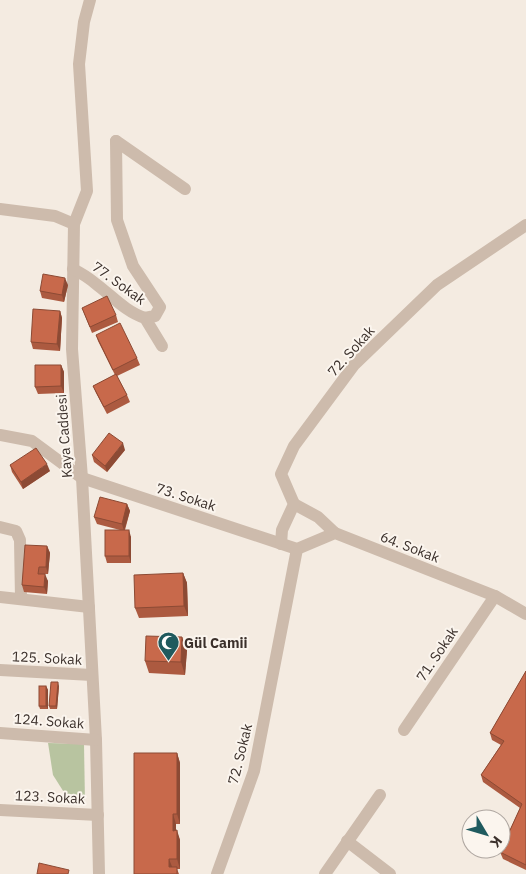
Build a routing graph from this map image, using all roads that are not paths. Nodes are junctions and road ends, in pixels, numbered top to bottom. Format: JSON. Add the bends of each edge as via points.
{"nodes":[{"id":1,"x":90,"y":0,"type":"edge"},
{"id":2,"x":185,"y":189,"type":"dead end"},
{"id":3,"x":0,"y":209,"type":"edge"},
{"id":4,"x":74,"y":224,"type":"junction"},
{"id":5,"x":526,"y":225,"type":"edge"},
{"id":6,"x":73,"y":268,"type":"junction"},
{"id":7,"x":145,"y":318,"type":"junction"},
{"id":8,"x":162,"y":346,"type":"dead end"},
{"id":9,"x":0,"y":435,"type":"edge"},
{"id":10,"x":82,"y":478,"type":"junction"},
{"id":11,"x":294,"y":504,"type":"junction"},
{"id":12,"x":0,"y":527,"type":"edge"},
{"id":13,"x":335,"y":533,"type":"junction"},
{"id":14,"x":280,"y":544,"type":"junction"},
{"id":15,"x":297,"y":549,"type":"junction"},
{"id":16,"x":0,"y":596,"type":"edge"},
{"id":17,"x":495,"y":596,"type":"junction"},
{"id":18,"x":21,"y":599,"type":"junction"},
{"id":19,"x":89,"y":607,"type":"junction"},
{"id":20,"x":526,"y":614,"type":"edge"},
{"id":21,"x":0,"y":670,"type":"edge"},
{"id":22,"x":92,"y":675,"type":"junction"},
{"id":23,"x":404,"y":730,"type":"dead end"},
{"id":24,"x":0,"y":733,"type":"edge"},
{"id":25,"x":96,"y":740,"type":"junction"},
{"id":26,"x":380,"y":795,"type":"dead end"},
{"id":27,"x":0,"y":810,"type":"edge"},
{"id":28,"x":98,"y":815,"type":"junction"},
{"id":29,"x":347,"y":841,"type":"junction"},
{"id":30,"x":100,"y":874,"type":"edge"},
{"id":31,"x":217,"y":874,"type":"edge"},
{"id":32,"x":325,"y":874,"type":"edge"},
{"id":33,"x":390,"y":874,"type":"edge"}],
"edges":[{"from":1,"to":4,"type":"street","name":"Kaya Caddesi","via":[[79,64],[86,191]]},
{"from":2,"to":7,"type":"street","via":[[116,141],[117,220],[133,266],[160,306],[154,316]]},
{"from":3,"to":4,"type":"street","via":[[55,216]]},
{"from":4,"to":6,"type":"street","name":"Kaya Caddesi"},
{"from":5,"to":11,"type":"street","name":"72. Sokak","via":[[436,285],[354,365],[294,446],[281,474]]},
{"from":6,"to":7,"type":"street","name":"77. Sokak","via":[[125,308]]},
{"from":6,"to":10,"type":"street","name":"Kaya Caddesi","via":[[72,349]]},
{"from":7,"to":8,"type":"street","name":"77. Sokak"},
{"from":9,"to":10,"type":"street","name":"73. Sokak","via":[[32,441]]},
{"from":10,"to":14,"type":"street","name":"73. Sokak"},
{"from":10,"to":19,"type":"street","name":"Kaya Caddesi"},
{"from":11,"to":13,"type":"street","via":[[318,517]]},
{"from":11,"to":14,"type":"street","via":[[282,530]]},
{"from":12,"to":18,"type":"street","via":[[16,531],[20,540]]},
{"from":13,"to":15,"type":"street"},
{"from":13,"to":17,"type":"street","name":"64. Sokak"},
{"from":14,"to":15,"type":"street"},
{"from":15,"to":31,"type":"street","name":"72. Sokak","via":[[254,771]]},
{"from":16,"to":18,"type":"street"},
{"from":17,"to":20,"type":"street","name":"64. Sokak"},
{"from":17,"to":23,"type":"street","name":"71. Sokak"},
{"from":18,"to":19,"type":"street"},
{"from":19,"to":22,"type":"street","name":"Kaya Caddesi"},
{"from":21,"to":22,"type":"street","name":"125. Sokak"},
{"from":22,"to":25,"type":"street","name":"Kaya Caddesi"},
{"from":24,"to":25,"type":"street","name":"124. Sokak"},
{"from":25,"to":28,"type":"street","name":"Kaya Caddesi"},
{"from":26,"to":29,"type":"street"},
{"from":27,"to":28,"type":"street","name":"123. Sokak"},
{"from":28,"to":30,"type":"street","name":"Kaya Caddesi"},
{"from":29,"to":32,"type":"street"},
{"from":29,"to":33,"type":"street"}]}
